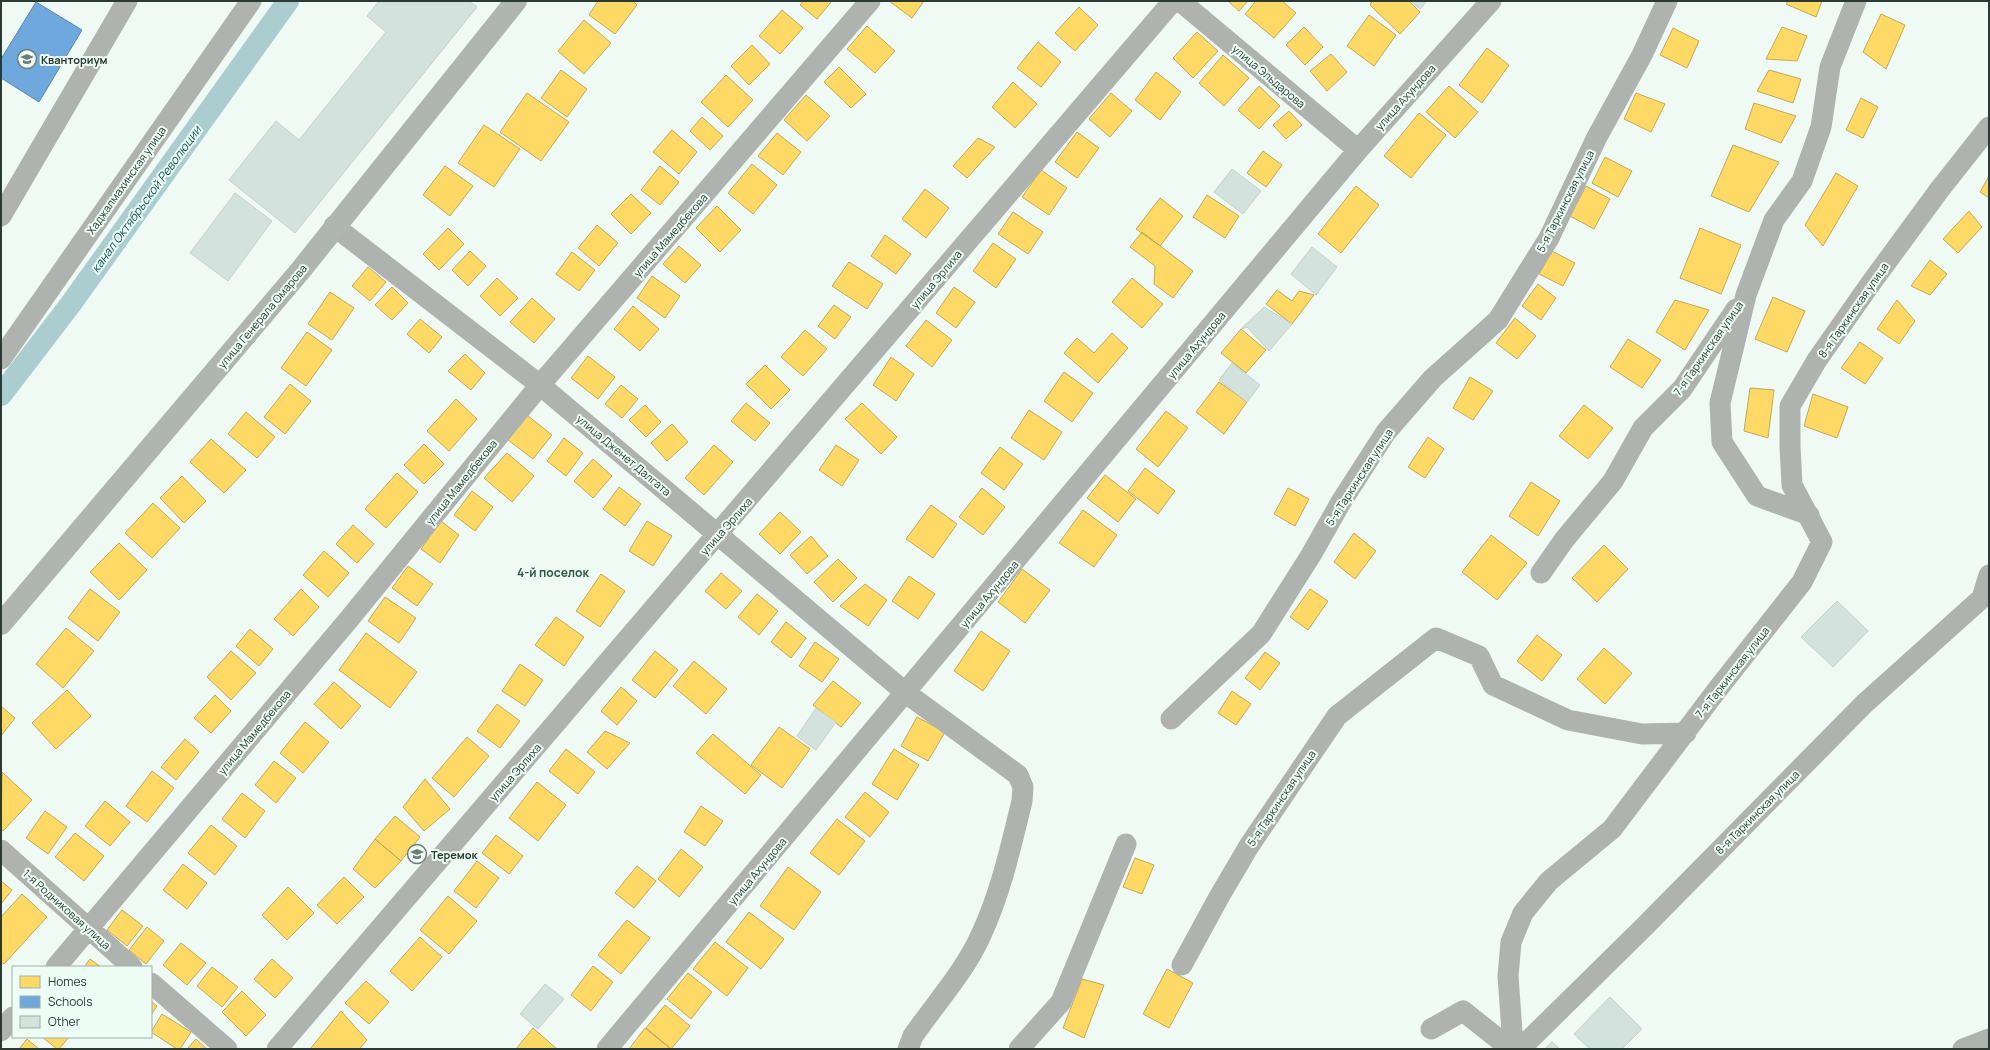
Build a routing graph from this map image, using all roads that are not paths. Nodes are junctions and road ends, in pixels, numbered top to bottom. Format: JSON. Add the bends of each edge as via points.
{"nodes":[{"id":1,"x":127,"y":1,"type":"edge"},
{"id":2,"x":251,"y":1,"type":"edge"},
{"id":3,"x":512,"y":1,"type":"edge"},
{"id":4,"x":516,"y":1,"type":"edge"},
{"id":5,"x":870,"y":1,"type":"edge"},
{"id":6,"x":1173,"y":1,"type":"edge"},
{"id":7,"x":1180,"y":1,"type":"edge"},
{"id":8,"x":1491,"y":1,"type":"edge"},
{"id":9,"x":1667,"y":1,"type":"edge"},
{"id":10,"x":1856,"y":1,"type":"edge"},
{"id":11,"x":1989,"y":127,"type":"edge"},
{"id":12,"x":1358,"y":150,"type":"junction"},
{"id":13,"x":1,"y":216,"type":"edge"},
{"id":14,"x":335,"y":226,"type":"junction"},
{"id":15,"x":1746,"y":295,"type":"junction"},
{"id":16,"x":1,"y":359,"type":"edge"},
{"id":17,"x":540,"y":385,"type":"junction"},
{"id":18,"x":1809,"y":515,"type":"junction"},
{"id":19,"x":719,"y":534,"type":"junction"},
{"id":20,"x":1541,"y":573,"type":"dead end"},
{"id":21,"x":1989,"y":575,"type":"edge"},
{"id":22,"x":1,"y":619,"type":"edge"},
{"id":23,"x":1,"y":624,"type":"edge"},
{"id":24,"x":906,"y":693,"type":"junction"},
{"id":25,"x":1171,"y":719,"type":"dead end"},
{"id":26,"x":1686,"y":732,"type":"junction"},
{"id":27,"x":1126,"y":844,"type":"dead end"},
{"id":28,"x":1,"y":850,"type":"edge"},
{"id":29,"x":89,"y":929,"type":"junction"},
{"id":30,"x":1182,"y":965,"type":"dead end"},
{"id":31,"x":57,"y":966,"type":"edge"},
{"id":32,"x":131,"y":966,"type":"edge"},
{"id":33,"x":152,"y":984,"type":"edge"},
{"id":34,"x":12,"y":1018,"type":"edge"},
{"id":35,"x":1431,"y":1028,"type":"dead end"},
{"id":36,"x":1,"y":1031,"type":"edge"},
{"id":37,"x":1989,"y":1038,"type":"edge"},
{"id":38,"x":227,"y":1049,"type":"edge"},
{"id":39,"x":277,"y":1049,"type":"edge"},
{"id":40,"x":607,"y":1049,"type":"edge"},
{"id":41,"x":908,"y":1049,"type":"edge"},
{"id":42,"x":1019,"y":1049,"type":"edge"},
{"id":43,"x":1511,"y":1049,"type":"edge"},
{"id":44,"x":1515,"y":1049,"type":"edge"},
{"id":45,"x":1520,"y":1049,"type":"edge"},
{"id":46,"x":1963,"y":1049,"type":"edge"}],
"edges":[{"from":1,"to":13,"type":"street"},
{"from":2,"to":16,"type":"street","name":"Хаджалмахинская улица"},
{"from":3,"to":14,"type":"main road","name":"улица Генерала Омарова"},
{"from":4,"to":14,"type":"main road","name":"улица Генерала Омарова"},
{"from":5,"to":17,"type":"street","name":"улица Мамедбекова"},
{"from":6,"to":19,"type":"street","name":"улица Эрлиха"},
{"from":7,"to":12,"type":"street","name":"улица Эльдарова"},
{"from":8,"to":12,"type":"street","name":"улица Ахундова"},
{"from":9,"to":25,"type":"street","name":"5-я Таркинская улица","via":[[1642,55],[1597,137],[1549,238],[1498,320],[1433,378],[1386,432],[1261,634]]},
{"from":10,"to":15,"type":"street","name":"7-я Таркинская улица","via":[[1830,67],[1821,127],[1802,181],[1774,220]]},
{"from":11,"to":18,"type":"street","name":"8-я Таркинская улица","via":[[1871,283],[1817,360],[1790,406],[1792,485]]},
{"from":12,"to":24,"type":"street","name":"улица Ахундова"},
{"from":14,"to":17,"type":"street","name":"улица Дженет Далгата"},
{"from":14,"to":22,"type":"main road","name":"улица Генерала Омарова"},
{"from":14,"to":23,"type":"main road","name":"улица Генерала Омарова"},
{"from":15,"to":18,"type":"street","name":"7-я Таркинская улица","via":[[1720,403],[1722,442],[1757,496]]},
{"from":15,"to":20,"type":"street","name":"7-я Таркинская улица","via":[[1682,389],[1643,428],[1613,481],[1564,540]]},
{"from":17,"to":19,"type":"street","name":"улица Дженет Далгата"},
{"from":17,"to":29,"type":"street","name":"улица Мамедбекова","via":[[350,618]]},
{"from":18,"to":26,"type":"street","name":"7-я Таркинская улица","via":[[1822,542],[1802,582]]},
{"from":19,"to":24,"type":"street","name":"улица Дженет Далгата"},
{"from":19,"to":39,"type":"street","name":"улица Эрлиха"},
{"from":21,"to":45,"type":"street","name":"8-я Таркинская улица","via":[[1982,598],[1864,704]]},
{"from":24,"to":40,"type":"street","name":"улица Ахундова"},
{"from":24,"to":41,"type":"street","via":[[1018,775],[1023,787],[1022,801],[1001,883],[981,935],[969,957],[913,1036]]},
{"from":26,"to":30,"type":"street","name":"5-я Таркинская улица","via":[[1642,734],[1568,720],[1493,685],[1479,656],[1436,638],[1337,716],[1249,846]]},
{"from":26,"to":44,"type":"street","name":"7-я Таркинская улица","via":[[1612,829],[1549,881],[1523,913],[1511,942],[1508,976]]},
{"from":27,"to":42,"type":"street","via":[[1061,1002]]},
{"from":28,"to":29,"type":"street","name":"1-я Родниковая улица"},
{"from":29,"to":31,"type":"street","name":"улица Мамедбекова"},
{"from":29,"to":32,"type":"street","name":"1-я Родниковая улица"},
{"from":33,"to":38,"type":"street"},
{"from":34,"to":36,"type":"street"},
{"from":35,"to":43,"type":"street","via":[[1463,1011]]},
{"from":37,"to":46,"type":"street"}]}
